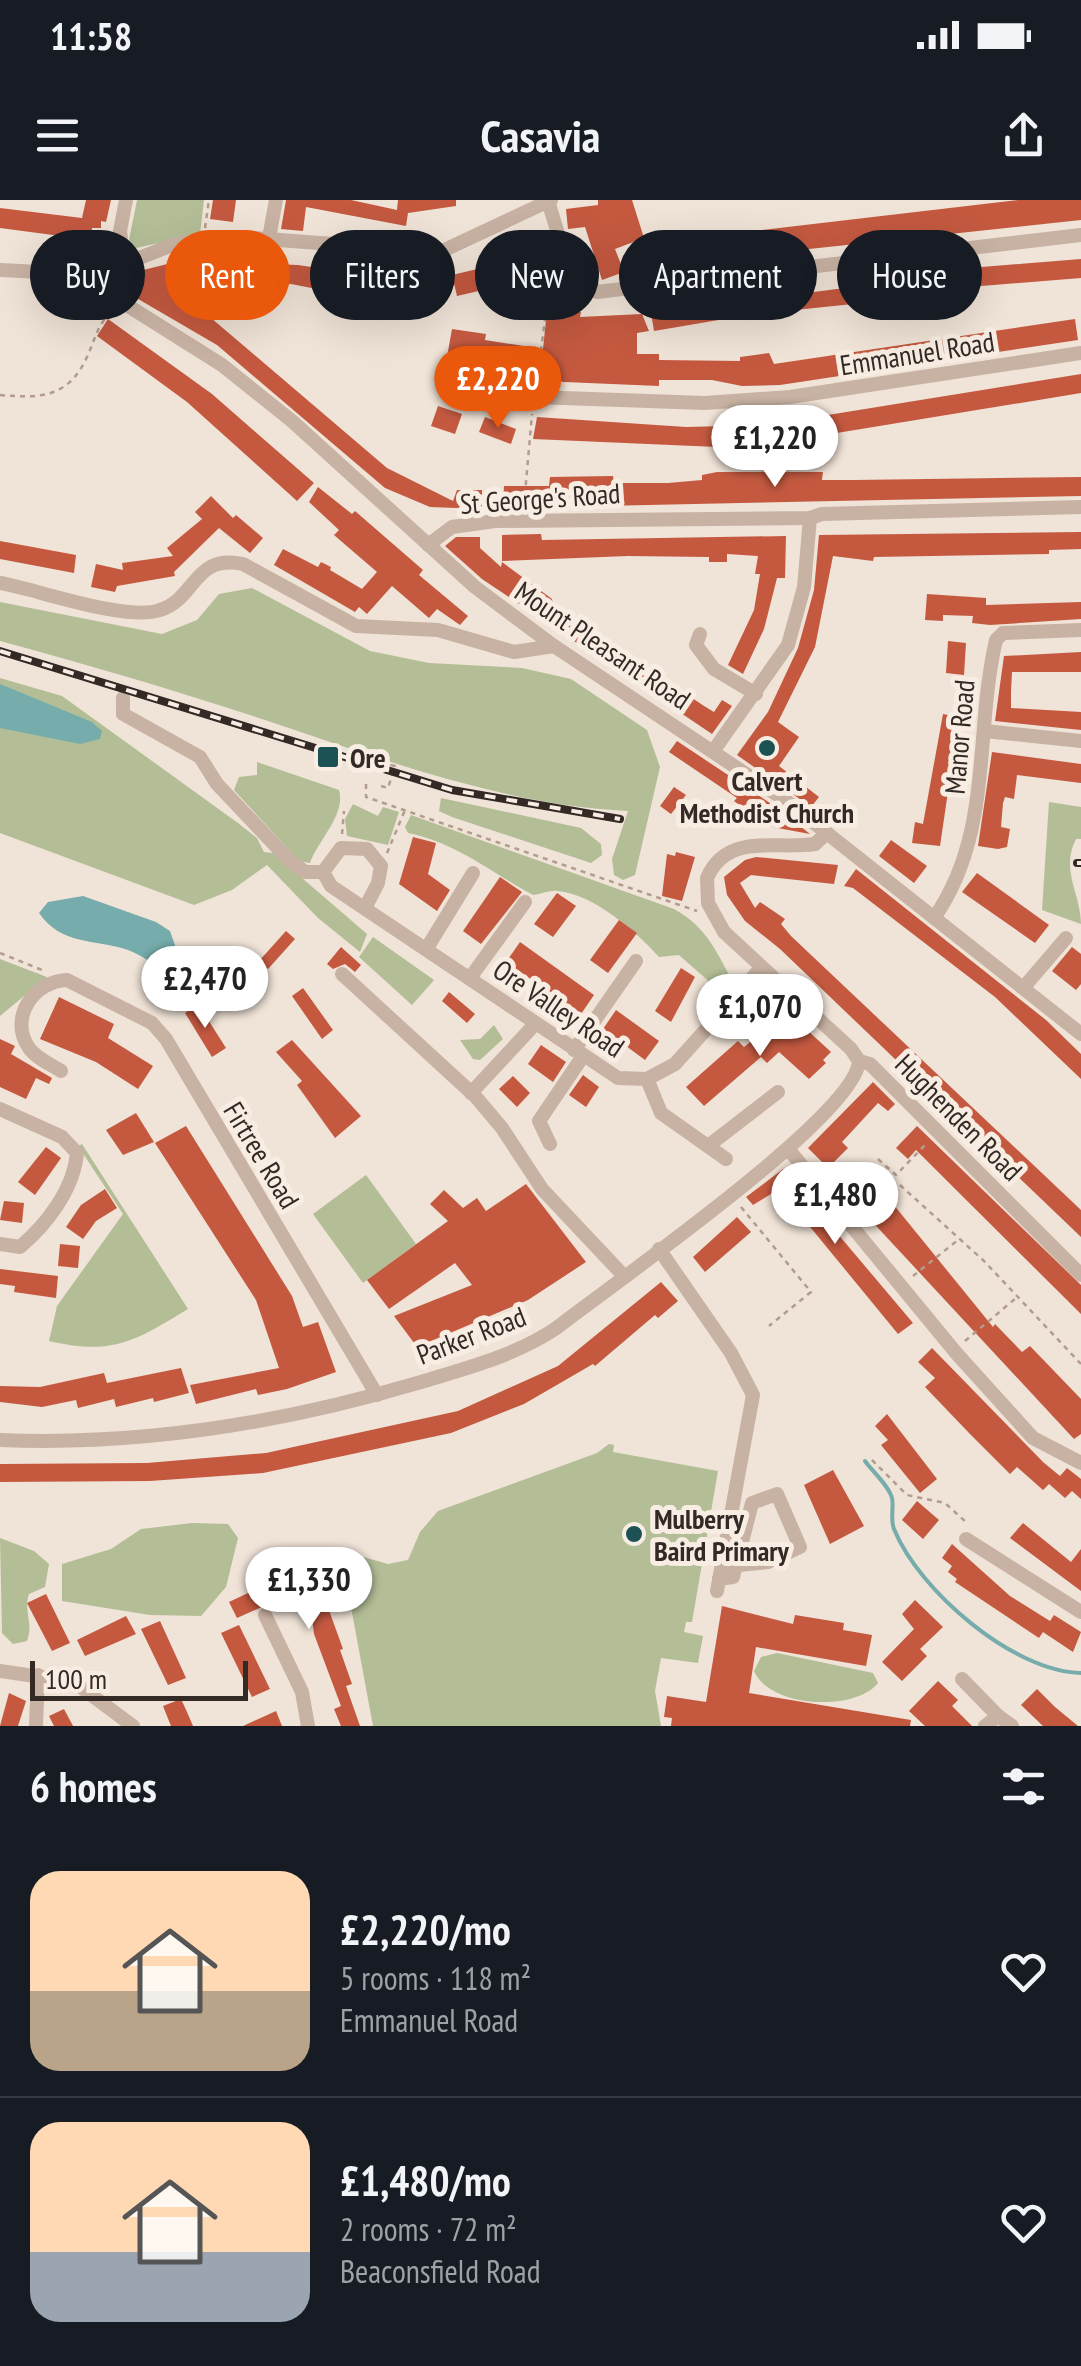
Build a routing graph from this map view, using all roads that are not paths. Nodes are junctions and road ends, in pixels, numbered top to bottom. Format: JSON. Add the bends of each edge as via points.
{"nodes":[{"id":1,"x":126,"y":200,"type":"edge"},
{"id":2,"x":276,"y":200,"type":"edge"},
{"id":3,"x":550,"y":201,"type":"edge"},
{"id":4,"x":120,"y":230,"type":"edge"},
{"id":5,"x":271,"y":230,"type":"edge"},
{"id":6,"x":1081,"y":236,"type":"edge"},
{"id":7,"x":290,"y":240,"type":"edge"},
{"id":8,"x":0,"y":270,"type":"edge"},
{"id":9,"x":30,"y":271,"type":"edge"},
{"id":10,"x":145,"y":315,"type":"edge"},
{"id":11,"x":1081,"y":353,"type":"edge"},
{"id":12,"x":461,"y":385,"type":"dead end"},
{"id":13,"x":1081,"y":507,"type":"edge"},
{"id":14,"x":810,"y":518,"type":"junction"},
{"id":15,"x":428,"y":545,"type":"junction"},
{"id":16,"x":0,"y":583,"type":"edge"},
{"id":17,"x":1081,"y":630,"type":"edge"},
{"id":18,"x":700,"y":634,"type":"dead end"},
{"id":19,"x":554,"y":646,"type":"junction"},
{"id":20,"x":756,"y":694,"type":"junction"},
{"id":21,"x":123,"y":698,"type":"dead end"},
{"id":22,"x":985,"y":731,"type":"junction"},
{"id":23,"x":1081,"y":741,"type":"edge"},
{"id":24,"x":714,"y":750,"type":"junction"},
{"id":25,"x":828,"y":833,"type":"junction"},
{"id":26,"x":323,"y":872,"type":"junction"},
{"id":27,"x":473,"y":873,"type":"dead end"},
{"id":28,"x":524,"y":902,"type":"dead end"},
{"id":29,"x":366,"y":906,"type":"junction"},
{"id":30,"x":934,"y":918,"type":"junction"},
{"id":31,"x":1066,"y":938,"type":"dead end"},
{"id":32,"x":427,"y":948,"type":"junction"},
{"id":33,"x":636,"y":961,"type":"dead end"},
{"id":34,"x":761,"y":968,"type":"junction"},
{"id":35,"x":342,"y":974,"type":"dead end"},
{"id":36,"x":470,"y":978,"type":"junction"},
{"id":37,"x":1024,"y":987,"type":"junction"},
{"id":38,"x":535,"y":1024,"type":"junction"},
{"id":39,"x":1081,"y":1034,"type":"edge"},
{"id":40,"x":578,"y":1053,"type":"junction"},
{"id":41,"x":859,"y":1061,"type":"junction"},
{"id":42,"x":61,"y":1071,"type":"dead end"},
{"id":43,"x":647,"y":1080,"type":"junction"},
{"id":44,"x":778,"y":1092,"type":"dead end"},
{"id":45,"x":471,"y":1093,"type":"junction"},
{"id":46,"x":0,"y":1110,"type":"edge"},
{"id":47,"x":550,"y":1144,"type":"dead end"},
{"id":48,"x":708,"y":1146,"type":"junction"},
{"id":49,"x":790,"y":1150,"type":"junction"},
{"id":50,"x":726,"y":1158,"type":"dead end"},
{"id":51,"x":0,"y":1244,"type":"edge"},
{"id":52,"x":659,"y":1249,"type":"junction"},
{"id":53,"x":623,"y":1276,"type":"junction"},
{"id":54,"x":1081,"y":1276,"type":"edge"},
{"id":55,"x":377,"y":1395,"type":"junction"},
{"id":56,"x":0,"y":1440,"type":"edge"},
{"id":57,"x":1081,"y":1463,"type":"edge"},
{"id":58,"x":970,"y":1542,"type":"road end"},
{"id":59,"x":739,"y":1565,"type":"junction"},
{"id":60,"x":1081,"y":1612,"type":"edge"},
{"id":61,"x":265,"y":1616,"type":"dead end"},
{"id":62,"x":0,"y":1672,"type":"edge"},
{"id":63,"x":38,"y":1675,"type":"junction"},
{"id":64,"x":962,"y":1679,"type":"dead end"},
{"id":65,"x":998,"y":1716,"type":"junction"},
{"id":66,"x":36,"y":1726,"type":"edge"},
{"id":67,"x":133,"y":1726,"type":"edge"},
{"id":68,"x":308,"y":1726,"type":"edge"},
{"id":69,"x":985,"y":1726,"type":"edge"},
{"id":70,"x":1012,"y":1726,"type":"edge"}],
"edges":[{"from":1,"to":4,"type":"street"},
{"from":2,"to":5,"type":"street"},
{"from":3,"to":6,"type":"street","via":[[570,273],[597,292]]},
{"from":3,"to":7,"type":"street","via":[[440,252]]},
{"from":8,"to":9,"type":"street","name":"Mount Pleasant Road"},
{"from":10,"to":15,"type":"street","name":"Mount Pleasant Road","via":[[254,390]]},
{"from":11,"to":12,"type":"street","name":"Emmanuel Road","via":[[790,398],[704,403],[534,397]]},
{"from":13,"to":14,"type":"street","name":"St George's Road"},
{"from":14,"to":15,"type":"street","name":"St George's Road","via":[[494,521],[452,527]]},
{"from":14,"to":20,"type":"street","via":[[804,587],[788,645]]},
{"from":15,"to":19,"type":"street","name":"Mount Pleasant Road"},
{"from":16,"to":19,"type":"street","via":[[131,614],[163,610],[222,560],[243,564],[356,626],[438,630],[514,652]]},
{"from":17,"to":22,"type":"street","name":"Manor Road","via":[[1003,633],[996,640]]},
{"from":18,"to":20,"type":"street","via":[[696,645],[714,669]]},
{"from":19,"to":24,"type":"street","name":"Mount Pleasant Road"},
{"from":20,"to":24,"type":"street"},
{"from":21,"to":26,"type":"street","name":"Ore Valley Road","via":[[122,714],[207,762],[218,784],[290,861],[305,872]]},
{"from":22,"to":23,"type":"street"},
{"from":22,"to":30,"type":"street","name":"Manor Road","via":[[967,856]]},
{"from":24,"to":25,"type":"street","name":"Mount Pleasant Road"},
{"from":25,"to":30,"type":"street","name":"Mount Pleasant Road"},
{"from":25,"to":34,"type":"street","name":"Hughenden Road","via":[[815,844],[760,843],[722,856],[706,878],[712,916]]},
{"from":26,"to":29,"type":"street","name":"Ore Valley Road","via":[[330,886]]},
{"from":26,"to":29,"type":"street","via":[[346,847],[366,849],[378,861],[378,883]]},
{"from":27,"to":32,"type":"street"},
{"from":28,"to":36,"type":"street"},
{"from":29,"to":32,"type":"street","name":"Ore Valley Road"},
{"from":30,"to":37,"type":"street","name":"Mount Pleasant Road"},
{"from":31,"to":37,"type":"street"},
{"from":32,"to":36,"type":"street","name":"Ore Valley Road"},
{"from":33,"to":40,"type":"street"},
{"from":34,"to":41,"type":"street","name":"Hughenden Road"},
{"from":34,"to":43,"type":"street","name":"Ore Valley Road","via":[[675,1064]]},
{"from":35,"to":45,"type":"street"},
{"from":36,"to":38,"type":"street","name":"Ore Valley Road"},
{"from":37,"to":39,"type":"street","name":"Mount Pleasant Road"},
{"from":38,"to":40,"type":"street","name":"Ore Valley Road"},
{"from":38,"to":45,"type":"street"},
{"from":40,"to":43,"type":"street","name":"Ore Valley Road","via":[[618,1078]]},
{"from":40,"to":47,"type":"street","via":[[539,1121]]},
{"from":41,"to":49,"type":"street","name":"Parker Road","via":[[854,1080]]},
{"from":41,"to":54,"type":"street","name":"Hughenden Road","via":[[870,1064]]},
{"from":42,"to":55,"type":"street","name":"Firtree Road","via":[[31,1052],[22,1036],[24,1007],[43,986],[67,980],[152,1023]]},
{"from":43,"to":48,"type":"street","via":[[662,1113]]},
{"from":44,"to":48,"type":"street"},
{"from":45,"to":53,"type":"street","via":[[542,1189]]},
{"from":46,"to":51,"type":"street","via":[[62,1137],[77,1154],[76,1174],[38,1232],[20,1247]]},
{"from":48,"to":50,"type":"street"},
{"from":49,"to":52,"type":"street","name":"Parker Road"},
{"from":49,"to":57,"type":"street","via":[[1034,1438]]},
{"from":52,"to":53,"type":"street","name":"Parker Road"},
{"from":52,"to":59,"type":"street","via":[[753,1395],[718,1585],[734,1578]]},
{"from":53,"to":55,"type":"street","name":"Parker Road","via":[[522,1348]]},
{"from":55,"to":56,"type":"street","name":"Parker Road","via":[[173,1435]]},
{"from":58,"to":60,"type":"street"},
{"from":59,"to":59,"type":"street","via":[[752,1503],[778,1494],[800,1547],[768,1562]]},
{"from":61,"to":68,"type":"street","via":[[302,1692]]},
{"from":62,"to":63,"type":"street"},
{"from":63,"to":66,"type":"street"},
{"from":63,"to":67,"type":"street","via":[[74,1682]]},
{"from":64,"to":65,"type":"street"},
{"from":65,"to":69,"type":"street"},
{"from":65,"to":70,"type":"street"}]}
